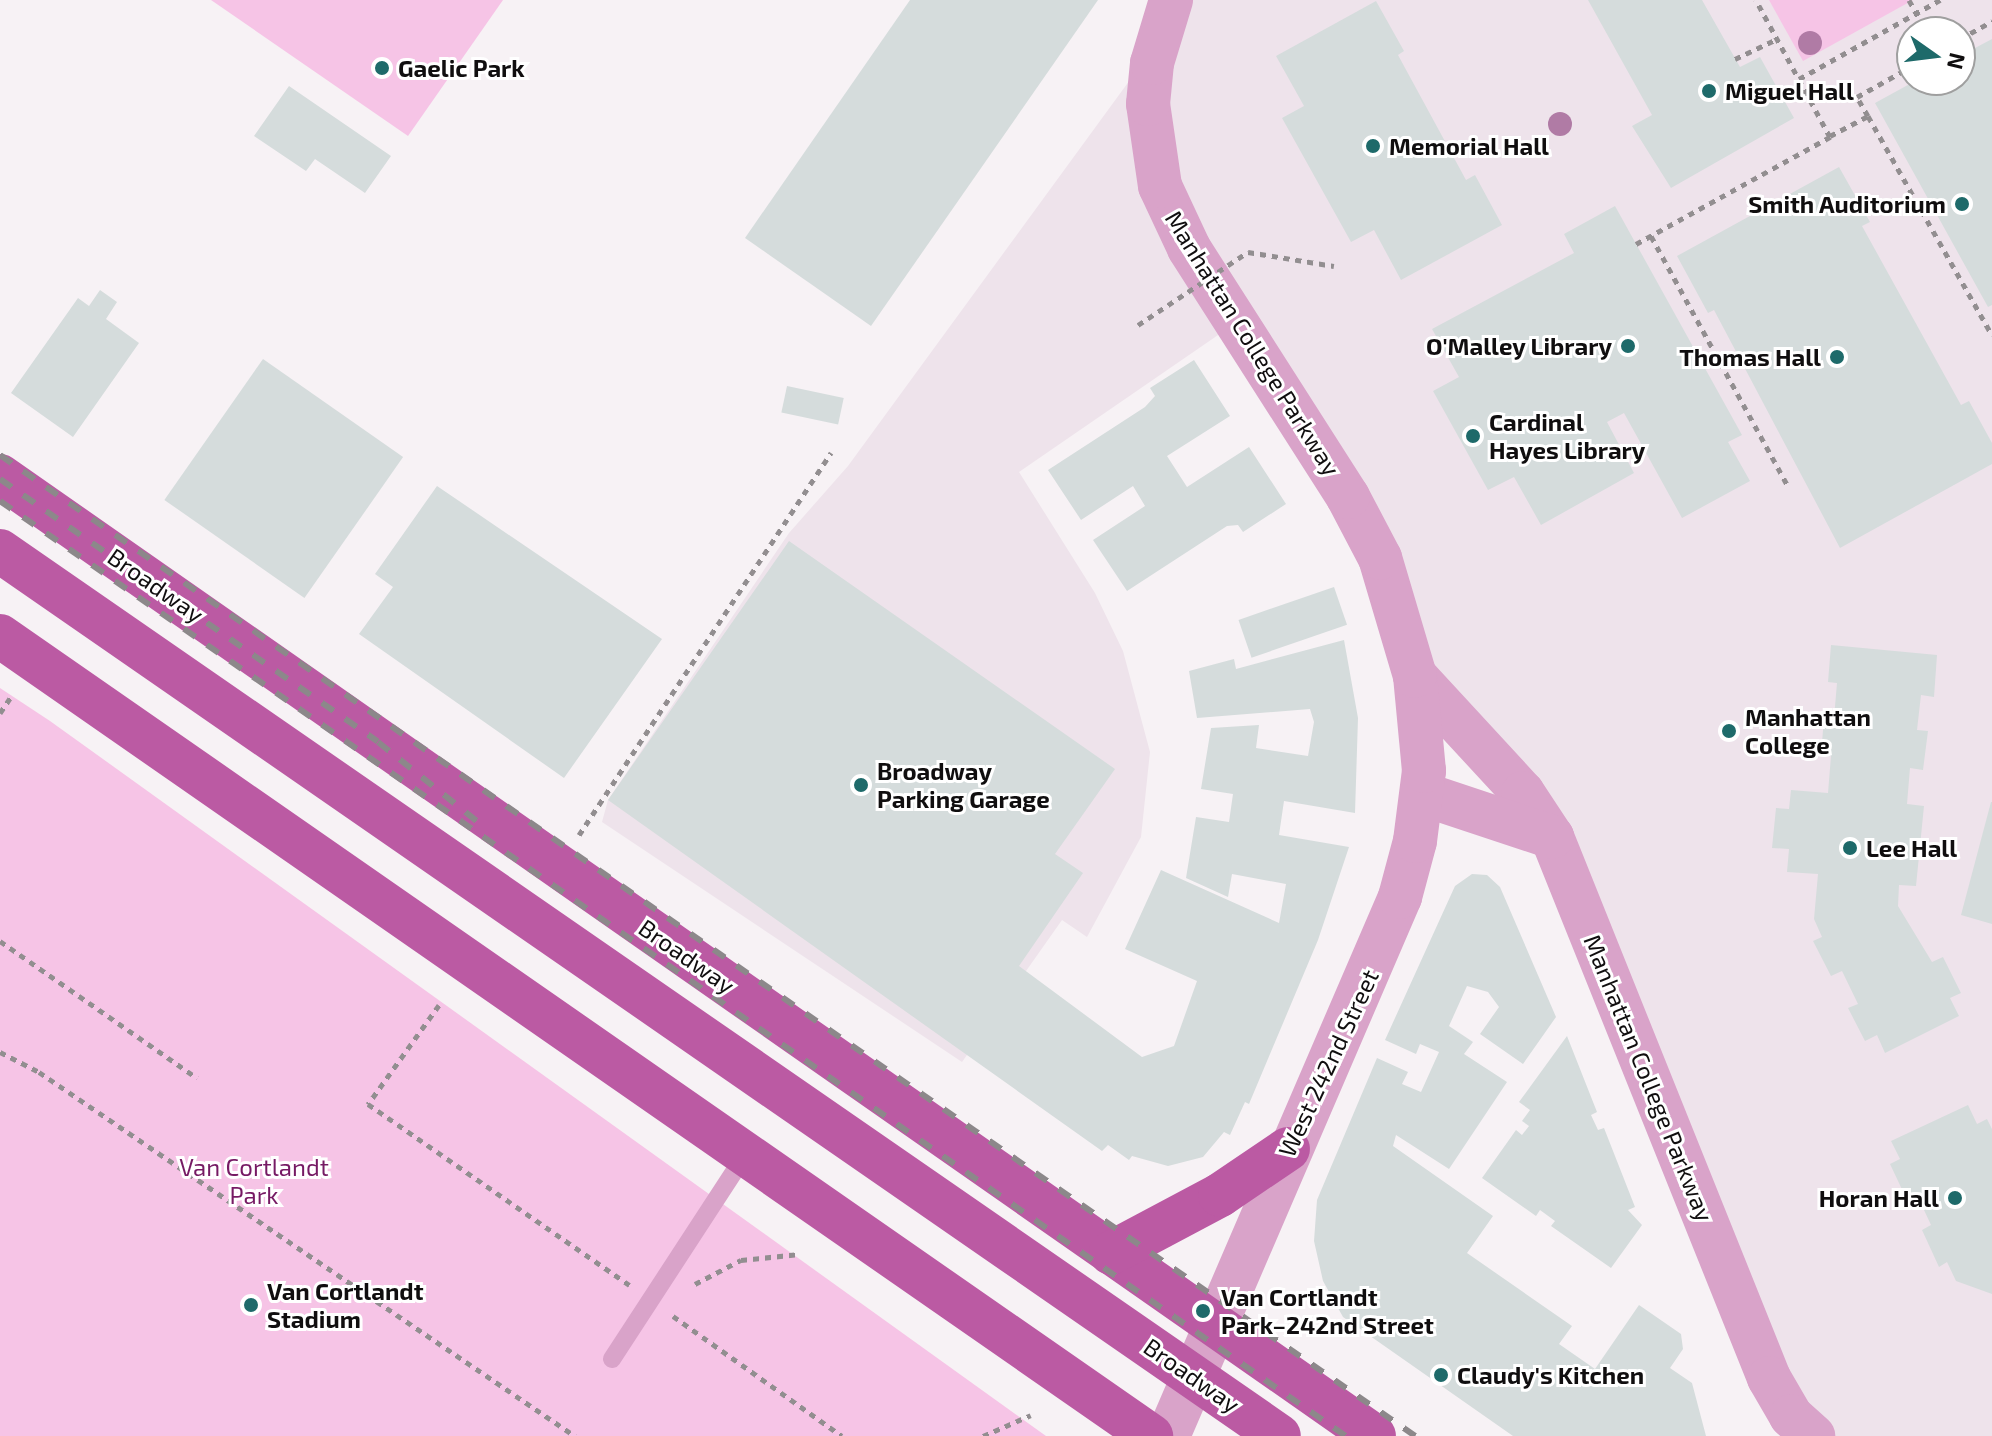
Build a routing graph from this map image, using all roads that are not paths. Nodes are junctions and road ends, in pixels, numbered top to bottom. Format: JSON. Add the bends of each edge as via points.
{"nodes":[{"id":1,"x":1171,"y":0,"type":"edge"},
{"id":2,"x":0,"y":476,"type":"edge"},
{"id":3,"x":0,"y":551,"type":"edge"},
{"id":4,"x":0,"y":636,"type":"edge"},
{"id":5,"x":1415,"y":676,"type":"junction"},
{"id":6,"x":1423,"y":794,"type":"junction"},
{"id":7,"x":1552,"y":837,"type":"junction"},
{"id":8,"x":1288,"y":1149,"type":"junction"},
{"id":9,"x":745,"y":1155,"type":"junction"},
{"id":10,"x":1111,"y":1253,"type":"junction"},
{"id":11,"x":1215,"y":1324,"type":"junction"},
{"id":12,"x":612,"y":1359,"type":"dead end"},
{"id":13,"x":1193,"y":1376,"type":"junction"},
{"id":14,"x":1151,"y":1436,"type":"edge"},
{"id":15,"x":1168,"y":1436,"type":"edge"},
{"id":16,"x":1279,"y":1436,"type":"edge"},
{"id":17,"x":1374,"y":1436,"type":"edge"},
{"id":18,"x":1813,"y":1436,"type":"edge"}],
"edges":[{"from":1,"to":5,"type":"street","name":"Manhattan College Parkway","via":[[1152,63],[1148,104],[1154,168],[1167,206],[1367,528],[1392,588]]},
{"from":2,"to":10,"type":"main road","name":"Broadway"},
{"from":3,"to":13,"type":"main road","name":"Broadway"},
{"from":4,"to":9,"type":"main road"},
{"from":5,"to":6,"type":"street","name":"West 242nd Street"},
{"from":5,"to":7,"type":"street","name":"Manhattan College Parkway","via":[[1523,793]]},
{"from":6,"to":7,"type":"street"},
{"from":6,"to":8,"type":"street","name":"West 242nd Street","via":[[1400,897]]},
{"from":7,"to":18,"type":"street","name":"Manhattan College Parkway","via":[[1769,1378],[1791,1416]]},
{"from":8,"to":10,"type":"main road","via":[[1220,1195]]},
{"from":8,"to":11,"type":"street","name":"West 242nd Street"},
{"from":9,"to":12,"type":"lane","via":[[656,1304]]},
{"from":9,"to":14,"type":"main road"},
{"from":10,"to":11,"type":"main road","name":"Broadway"},
{"from":11,"to":13,"type":"street","name":"West 242nd Street"},
{"from":11,"to":17,"type":"main road","name":"Broadway"},
{"from":13,"to":15,"type":"street","name":"West 242nd Street"},
{"from":13,"to":16,"type":"main road","name":"Broadway"}]}
